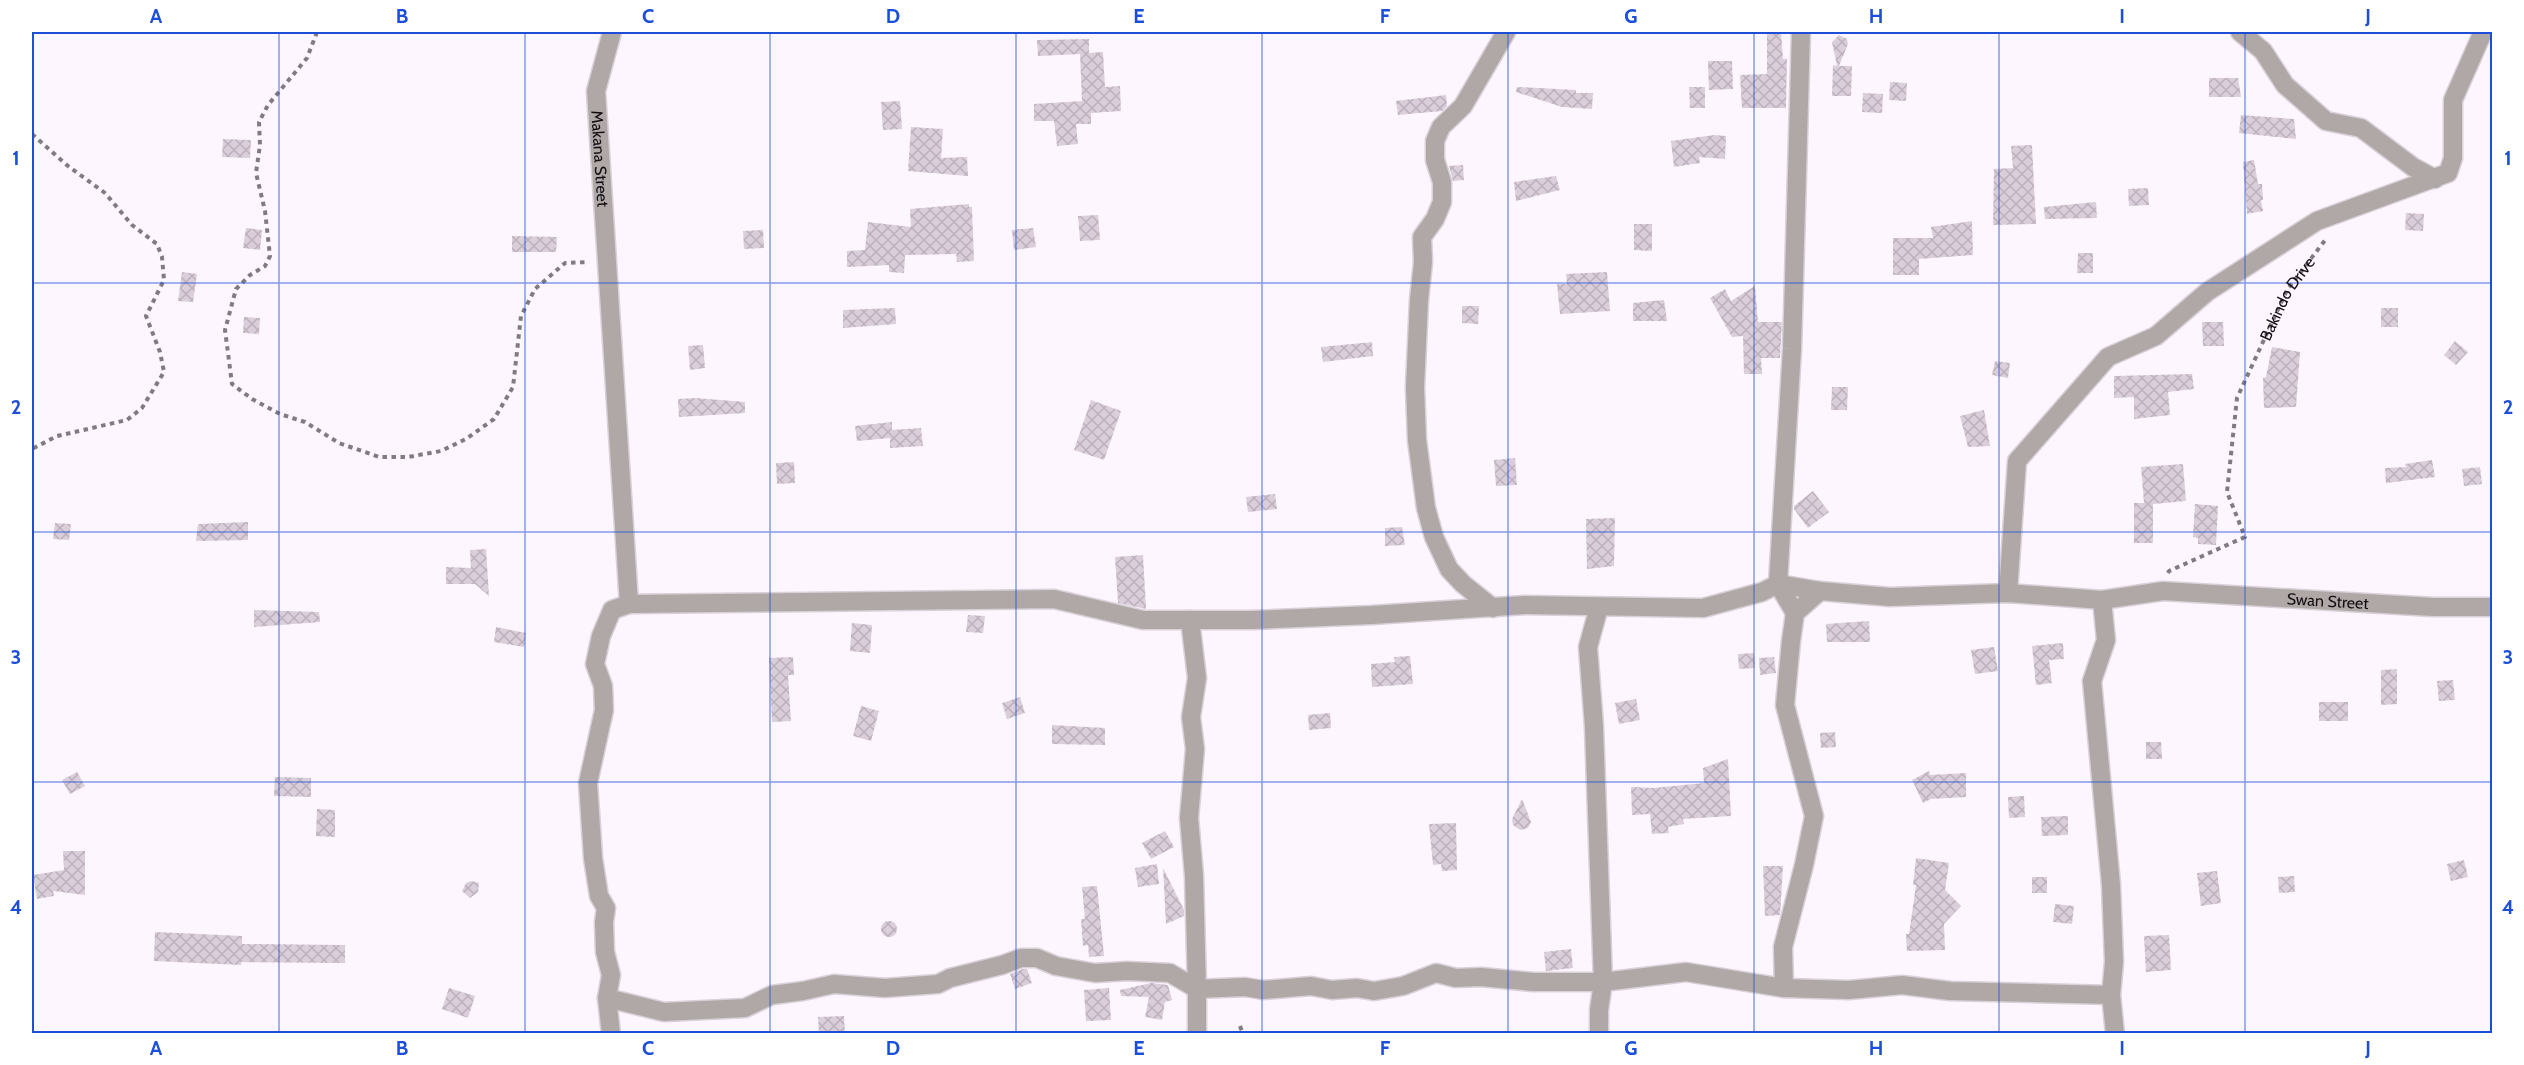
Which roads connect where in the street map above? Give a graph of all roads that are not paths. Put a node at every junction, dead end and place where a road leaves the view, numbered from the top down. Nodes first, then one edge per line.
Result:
1 (612, 32) edge
2 (1506, 32) edge
3 (1802, 32) edge
4 (2240, 32) edge
5 (2483, 32) edge
6 (2435, 179) junction
7 (1778, 584) junction
8 (1820, 591) junction
9 (2008, 593) junction
10 (2102, 600) junction
11 (629, 604) junction
12 (1599, 607) junction
13 (2493, 607) edge
14 (1493, 608) junction
15 (1795, 613) junction
16 (1190, 620) junction
17 (1603, 982) junction
18 (1784, 988) junction
19 (1197, 989) junction
20 (2110, 995) junction
21 (607, 998) junction
22 (611, 1034) edge
23 (1197, 1034) edge
24 (1599, 1034) edge
25 (2115, 1034) edge

1 - 11 street, Makana Street
2 - 14 street
3 - 7 street
4 - 6 street
5 - 6 street
6 - 9 street
7 - 8 street, Swan Street
7 - 12 street
7 - 15 street
8 - 9 street, Swan Street
8 - 15 street
9 - 10 street, Swan Street
10 - 13 street, Swan Street
10 - 20 street
11 - 16 street
11 - 21 street
12 - 14 street
12 - 17 street
14 - 16 street
15 - 18 street
16 - 19 street
17 - 18 street
17 - 19 street
17 - 24 street
18 - 20 street
19 - 21 street
19 - 23 street
20 - 25 street
21 - 22 street

